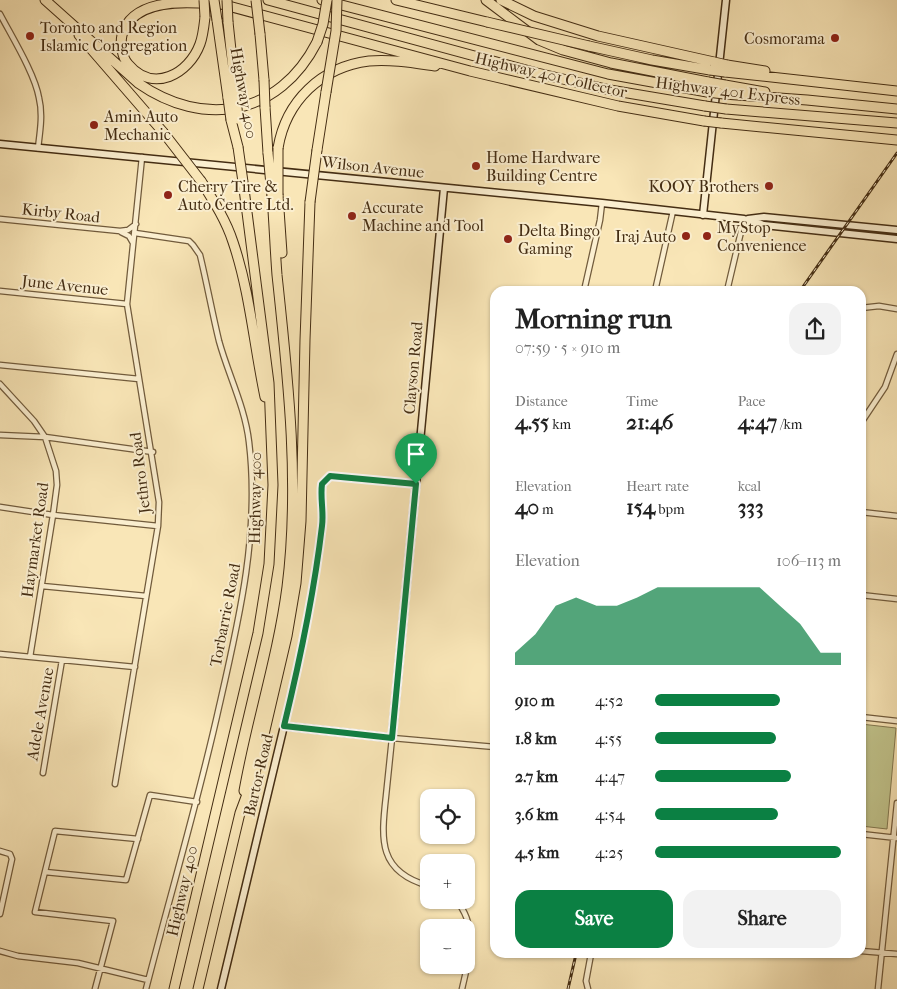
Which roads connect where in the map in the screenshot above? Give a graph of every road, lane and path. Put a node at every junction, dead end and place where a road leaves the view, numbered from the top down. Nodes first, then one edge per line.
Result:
1 (45, 0) edge
2 (205, 0) edge
3 (214, 0) edge
4 (227, 0) edge
5 (256, 0) edge
6 (268, 0) edge
7 (322, 0) edge
8 (327, 0) edge
9 (337, 0) edge
10 (396, 0) edge
11 (486, 0) edge
12 (501, 0) edge
13 (726, 0) edge
14 (235, 8) junction
15 (57, 11) junction
16 (0, 14) edge
17 (712, 66) junction
18 (470, 71) junction
19 (724, 89) junction
20 (897, 91) edge
21 (232, 97) junction
22 (897, 109) edge
23 (897, 123) edge
24 (897, 140) edge
25 (0, 144) edge
26 (38, 148) junction
27 (142, 157) junction
28 (444, 188) junction
29 (275, 195) junction
30 (602, 203) junction
31 (673, 211) junction
32 (703, 215) junction
33 (0, 219) edge
34 (744, 219) junction
35 (136, 224) junction
36 (897, 230) edge
37 (120, 231) junction
38 (135, 233) junction
39 (897, 239) edge
40 (134, 243) junction
41 (585, 286) edge
42 (656, 286) edge
43 (728, 286) edge
44 (0, 291) edge
45 (128, 304) junction
46 (866, 307) edge
47 (897, 309) edge
48 (897, 354) edge
49 (0, 365) edge
50 (139, 379) junction
51 (0, 384) edge
52 (866, 416) edge
53 (270, 420) junction
54 (0, 435) edge
55 (45, 437) junction
56 (153, 452) junction
57 (416, 484) junction
58 (0, 507) edge
59 (866, 513) edge
60 (54, 515) junction
61 (897, 516) edge
62 (158, 526) junction
63 (42, 586) junction
64 (146, 596) junction
65 (866, 596) edge
66 (897, 599) edge
67 (0, 654) edge
68 (30, 656) junction
69 (62, 660) junction
70 (135, 667) junction
71 (866, 718) edge
72 (897, 721) edge
73 (284, 726) junction
74 (392, 738) junction
75 (490, 747) edge
76 (43, 773) dead end
77 (115, 784) dead end
78 (197, 802) junction
79 (897, 803) edge
80 (240, 813) junction
81 (866, 834) edge
82 (895, 837) edge
83 (138, 839) junction
84 (0, 851) edge
85 (45, 872) junction
86 (420, 883) edge
87 (462, 909) edge
88 (0, 914) edge
89 (866, 950) edge
90 (0, 952) edge
91 (882, 952) junction
92 (897, 954) edge
93 (590, 958) edge
94 (100, 968) junction
95 (148, 980) junction
96 (588, 988) edge
97 (95, 989) edge
98 (146, 989) edge
99 (174, 989) edge
100 (198, 989) edge
101 (221, 989) edge
102 (462, 989) edge
103 (878, 989) edge

1 - 15 highway
2 - 14 highway, Highway 401 Collector
2 - 14 highway, bridge
3 - 21 highway, Highway 400, bridge
4 - 21 highway, bridge
5 - 29 highway, bridge
6 - 23 highway, Highway 401 Express, bridge
7 - 19 highway, Highway 401 Express, bridge
8 - 15 highway, bridge
9 - 80 highway, bridge
10 - 17 highway, bridge
11 - 19 highway, bridge
12 - 17 highway
13 - 32 street
14 - 18 highway, Highway 401 Collector
15 - 53 highway, bridge
16 - 26 street
17 - 20 highway, bridge
18 - 24 highway, Highway 401 Collector, bridge
18 - 29 highway, bridge
19 - 22 highway, Highway 401 Express
21 - 53 highway, Highway 400, bridge
25 - 26 street, Wilson Avenue
26 - 27 street, Wilson Avenue
27 - 28 street, Wilson Avenue
27 - 35 street, Jethro Road
28 - 30 street, Wilson Avenue
28 - 57 street, Clayson Road
29 - 80 highway
30 - 31 street, Wilson Avenue
30 - 41 street
31 - 32 street, Wilson Avenue
31 - 42 street
32 - 34 street, Wilson Avenue
33 - 37 street, Kirby Road
34 - 36 street, Wilson Avenue
34 - 39 street, Wilson Avenue
34 - 43 street
35 - 37 street, Kirby Road
35 - 38 street, Jethro Road
37 - 40 street, Kirby Road
38 - 40 street, Jethro Road
38 - 78 street, Torbarrie Road
40 - 45 street, Jethro Road
44 - 45 street, June Avenue
45 - 50 street, Jethro Road
46 - 47 street
48 - 52 street
49 - 50 street
50 - 56 street, Jethro Road
51 - 55 street, Haymarket Road
53 - 99 highway, Highway 400
54 - 55 street
55 - 56 street
55 - 60 street, Haymarket Road
56 - 62 street, Jethro Road
57 - 73 street, Bartor Road
57 - 74 street, Clayson Road
58 - 60 street
59 - 61 street
60 - 62 street
60 - 63 street, Haymarket Road
62 - 64 street, Jethro Road
63 - 64 street
63 - 68 street, Haymarket Road
64 - 70 street, Jethro Road
65 - 66 street
67 - 68 street
68 - 69 street
69 - 70 street
69 - 76 street, Adele Avenue
70 - 77 street, Jethro Road
71 - 72 street
73 - 74 street
73 - 101 street, Bartor Road
74 - 75 street
74 - 86 street, Clayson Road
78 - 83 street
78 - 95 street, Torbarrie Road
79 - 82 street
80 - 100 highway
81 - 82 street
82 - 91 street
83 - 85 street
83 - 85 street
84 - 88 street
85 - 94 street
87 - 102 street
89 - 91 street
90 - 94 street
91 - 92 street
91 - 103 street
93 - 96 street
94 - 95 street
94 - 97 street
95 - 98 street, Torbarrie Road

